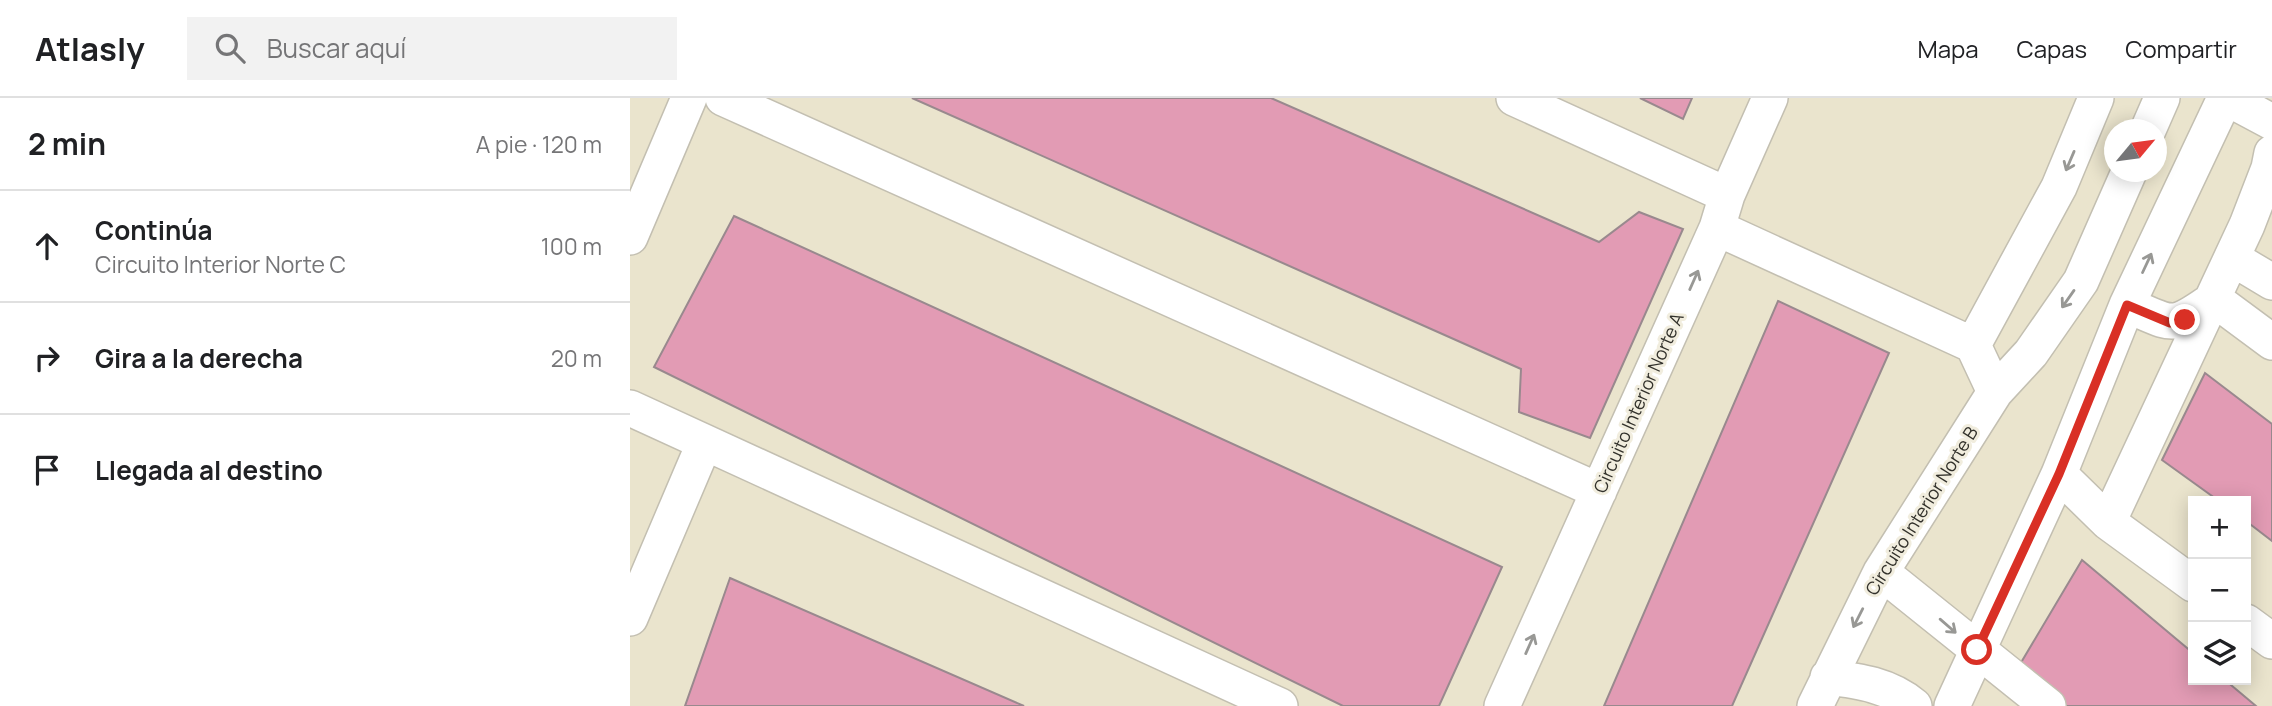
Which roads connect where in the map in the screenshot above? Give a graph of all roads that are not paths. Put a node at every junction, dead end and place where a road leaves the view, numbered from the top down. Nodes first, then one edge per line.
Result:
1 (689, 98) edge
2 (723, 98) edge
3 (1514, 98) edge
4 (1770, 98) edge
5 (2096, 98) edge
6 (2162, 98) edge
7 (2226, 98) edge
8 (2153, 119) edge
9 (2272, 122) edge
10 (2271, 164) edge
11 (2125, 182) edge
12 (1727, 195) junction
13 (1717, 228) junction
14 (2260, 230) edge
15 (630, 237) edge
16 (2232, 258) junction
17 (2272, 282) edge
18 (2214, 299) junction
19 (2127, 305) junction
20 (2272, 342) edge
21 (1973, 345) junction
22 (1995, 392) junction
23 (630, 408) edge
24 (704, 444) junction
25 (2059, 474) junction
26 (1599, 491) junction
27 (2108, 522) junction
28 (1881, 572) junction
29 (2188, 580) edge
30 (630, 618) edge
31 (2251, 626) edge
32 (2272, 641) edge
33 (1977, 650) junction
34 (1821, 692) edge
35 (1280, 706) edge
36 (1502, 706) edge
37 (1914, 706) edge
38 (1952, 706) edge
39 (2048, 706) edge

1 - 15 street
2 - 26 street
3 - 12 street
4 - 12 street, Circuito Interior Norte A
5 -> 21 street
6 - 8 street
7 - 9 street
19 -> 7 street
10 - 14 street
11 -> 22 street, Circuito Interior Norte B
12 - 13 street, Circuito Interior Norte A
13 - 21 street
26 -> 13 street, Circuito Interior Norte A
14 - 16 street
16 - 17 street
16 - 18 street
18 - 19 street
18 - 20 street
18 - 27 street
19 - 25 street
21 - 22 street
22 - 28 street, Circuito Interior Norte B
23 - 24 street
24 - 30 street
24 - 35 street
25 - 27 street
25 - 33 street
36 -> 26 street, Circuito Interior Norte A
27 - 29 street
28 -> 33 street
28 -> 34 street, Circuito Interior Norte B
31 - 32 street
33 - 38 street
33 - 39 street
34 - 37 street

